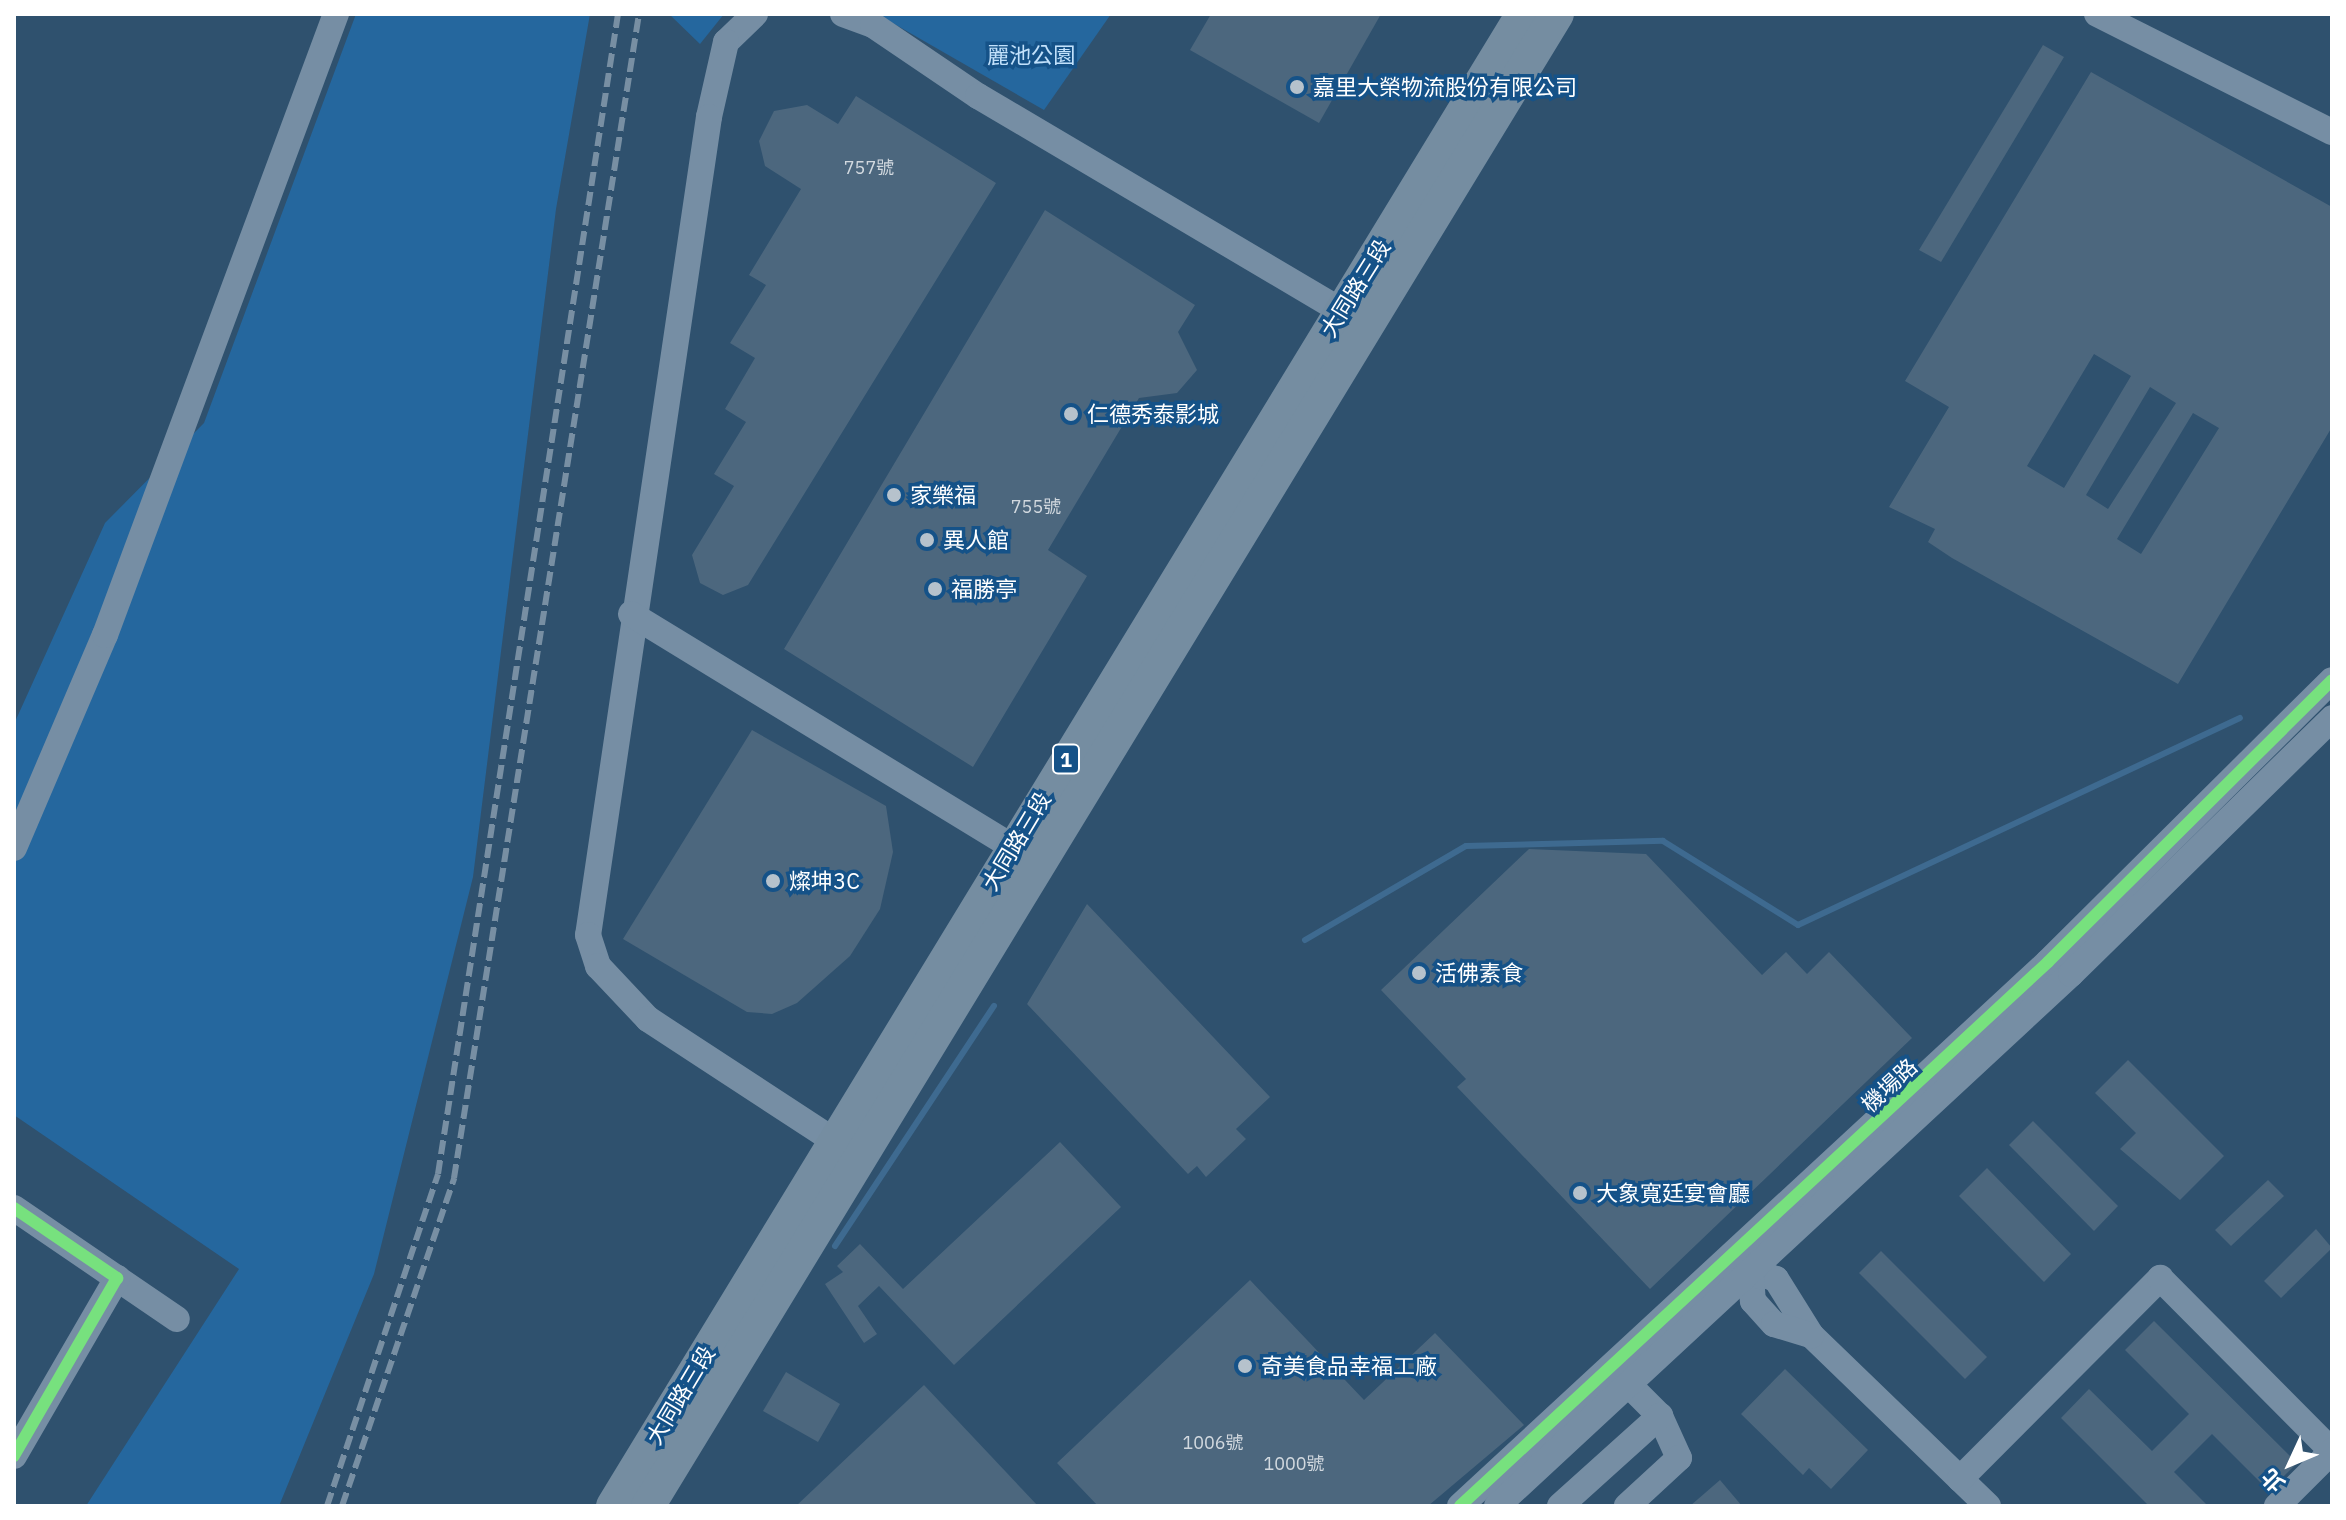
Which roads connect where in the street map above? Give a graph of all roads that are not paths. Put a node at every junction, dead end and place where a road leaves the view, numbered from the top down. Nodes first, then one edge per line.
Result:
1 (336, 14) edge
2 (755, 14) edge
3 (843, 14) edge
4 (1523, 14) edge
5 (1557, 14) edge
6 (2097, 14) edge
7 (2332, 132) edge
8 (1341, 310) junction
9 (1370, 328) junction
10 (631, 614) junction
11 (2332, 680) edge
12 (2332, 718) edge
13 (1013, 847) junction
14 (14, 848) edge
15 (833, 1141) junction
16 (862, 1159) junction
17 (14, 1208) edge
18 (1743, 1267) junction
19 (117, 1278) junction
20 (177, 1319) dead end
21 (1622, 1378) junction
22 (1660, 1416) junction
23 (14, 1456) edge
24 (1960, 1479) junction
25 (613, 1506) edge
26 (648, 1506) edge
27 (1460, 1506) edge
28 (1497, 1506) edge
29 (1560, 1506) edge
30 (1627, 1506) edge
31 (1988, 1506) edge
32 (2277, 1506) edge

1 - 14 street
2 - 10 street
3 - 8 street
4 - 8 main road, 大同路三段 / 1
5 - 9 main road, 大同路三段 / 1
6 - 7 street
8 - 9 street
8 - 13 main road, 大同路三段 / 1
9 - 16 main road, 大同路三段 / 1
10 - 13 street
10 - 15 street
11 - 18 street, 機場路
12 - 18 street, 機場路
13 - 15 main road, 大同路三段 / 1
15 - 16 street
15 - 25 main road, 大同路三段 / 1
16 - 26 main road, 大同路三段 / 1
17 - 19 street
18 - 21 street, 機場路
18 - 24 street
19 - 20 street
19 - 23 street
21 - 22 street
21 - 27 street, 機場路
21 - 28 street, 機場路
22 - 29 street
22 - 30 street
24 - 31 street
24 - 32 street

